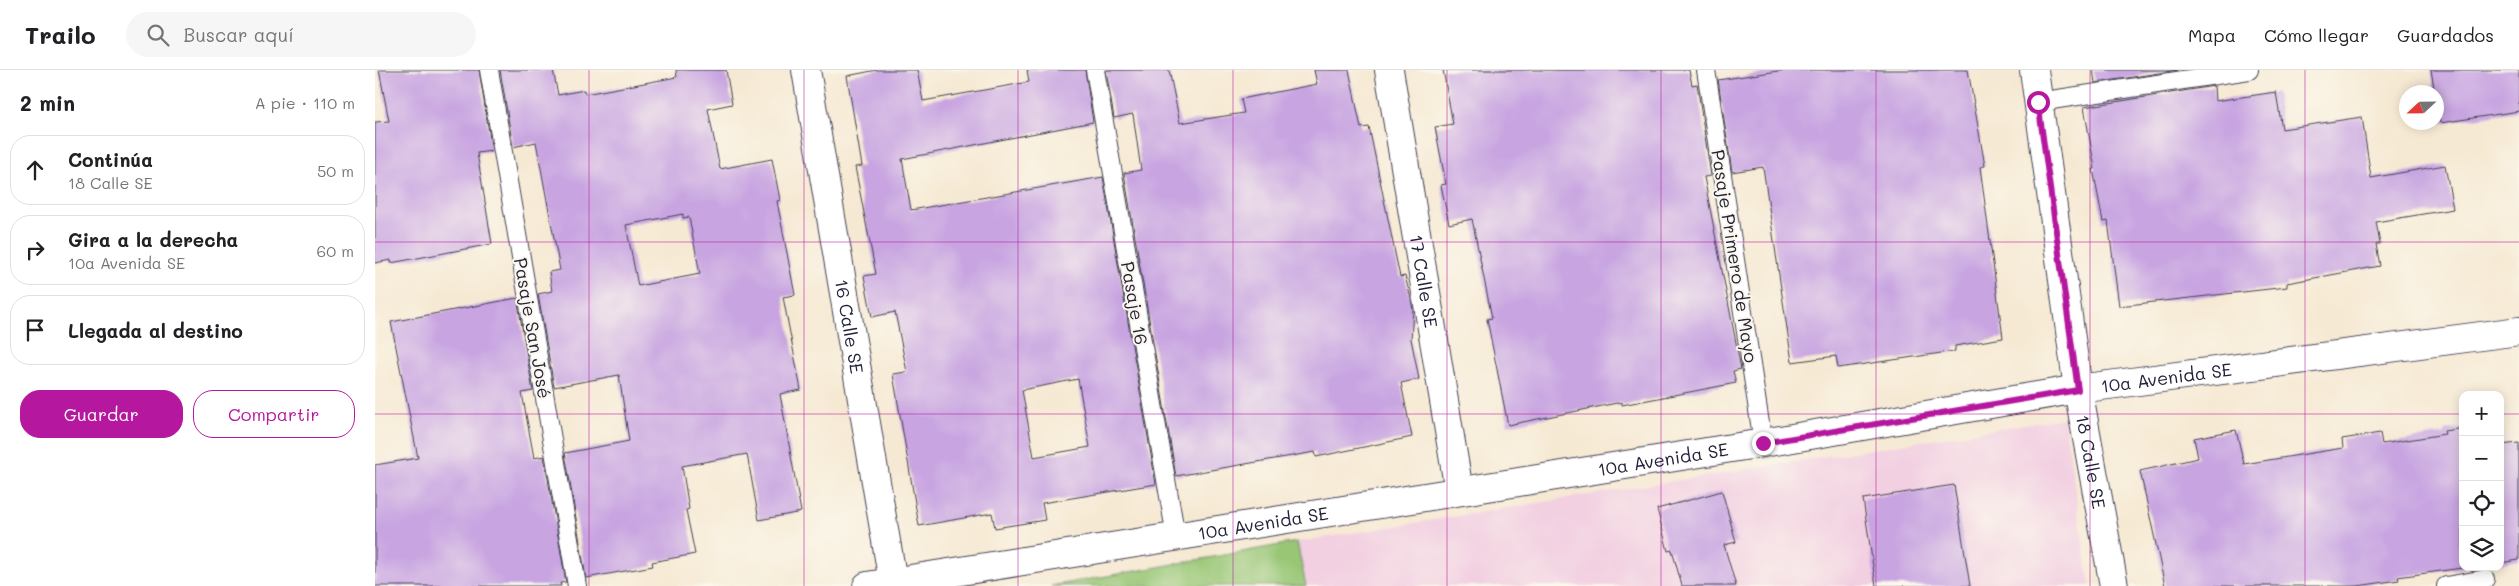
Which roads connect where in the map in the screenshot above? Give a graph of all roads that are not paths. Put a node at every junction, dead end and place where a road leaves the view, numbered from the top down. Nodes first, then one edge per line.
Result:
1 (489, 70) edge
2 (805, 70) edge
3 (1095, 70) edge
4 (1389, 70) edge
5 (1706, 70) edge
6 (2034, 70) edge
7 (2249, 70) edge
8 (2038, 102) junction
9 (2519, 331) edge
10 (2078, 390) junction
11 (1763, 443) junction
12 (1459, 491) junction
13 (1176, 537) junction
14 (2485, 579) dead end
15 (880, 584) edge
16 (577, 586) edge
17 (2114, 586) edge
18 (2446, 586) edge

1 - 16 lane, Pasaje San José
2 - 15 street, 16 Calle SE
3 - 13 lane, Pasaje 16
4 - 12 street, 17 Calle SE
5 - 11 lane, Pasaje Primero de Mayo
6 - 8 street, 18 Calle SE
7 - 8 lane
8 - 10 street, 18 Calle SE
9 - 10 street, 10a Avenida SE
10 - 11 street, 10a Avenida SE
10 - 17 street, 18 Calle SE
11 - 12 street, 10a Avenida SE
12 - 13 street, 10a Avenida SE
13 - 15 street, 10a Avenida SE
14 - 18 lane

